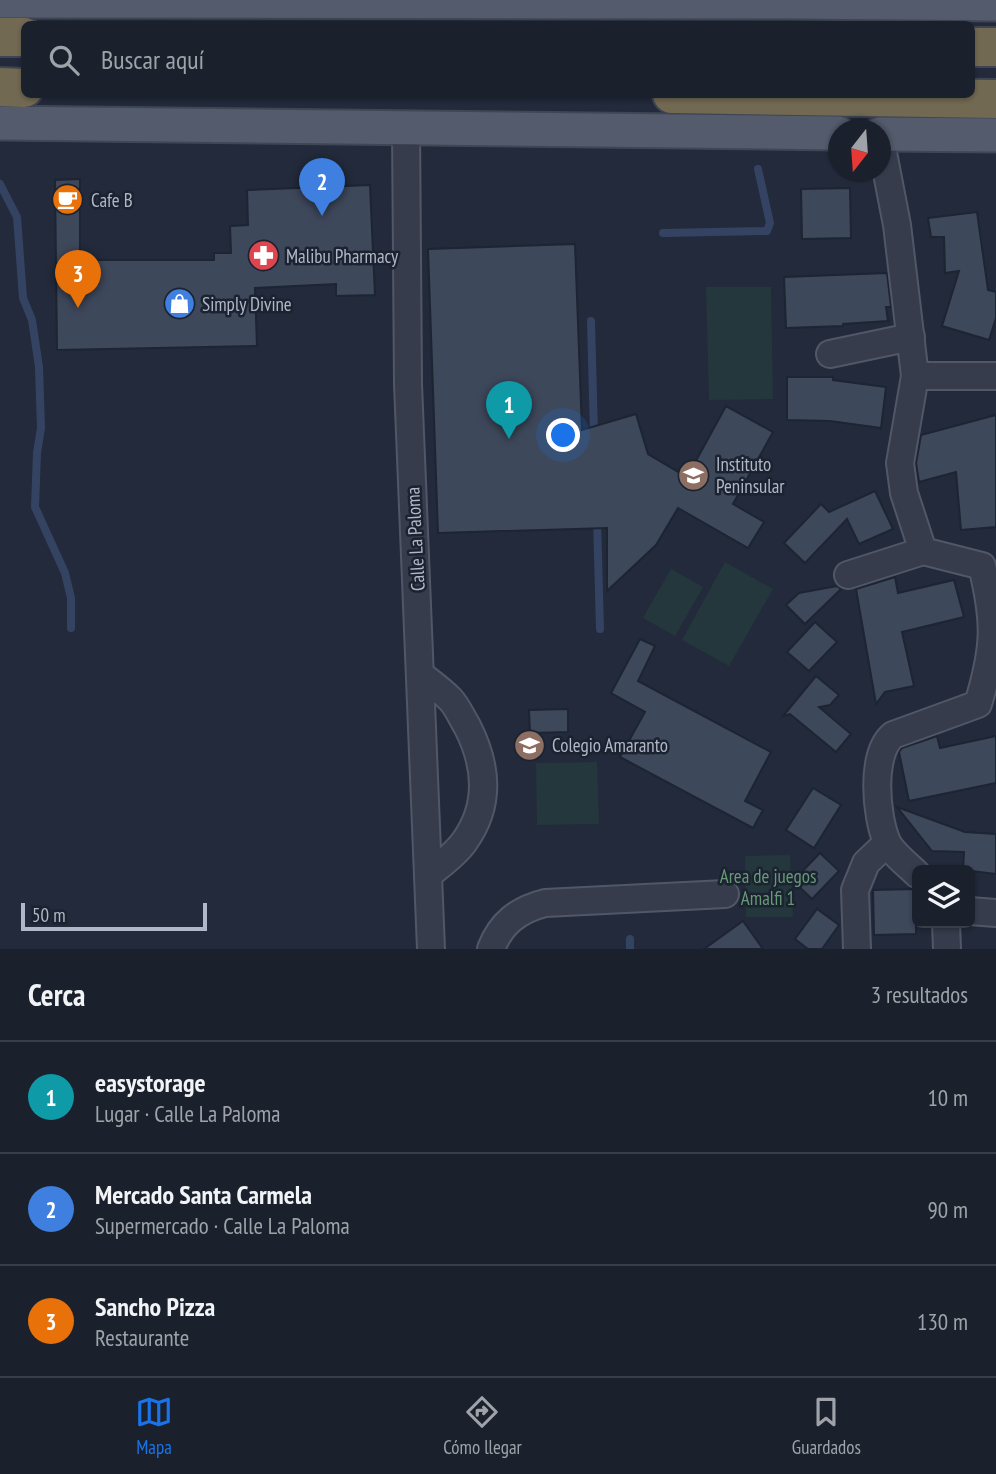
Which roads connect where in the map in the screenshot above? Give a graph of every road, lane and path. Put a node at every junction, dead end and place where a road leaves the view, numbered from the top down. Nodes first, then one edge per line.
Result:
1 (0, 1) edge
2 (135, 1) edge
3 (224, 1) edge
4 (996, 4) edge
5 (0, 37) edge
6 (21, 37) edge
7 (975, 47) edge
8 (996, 47) edge
9 (0, 87) edge
10 (21, 88) edge
11 (931, 98) edge
12 (996, 99) edge
13 (0, 123) edge
14 (406, 129) junction
15 (828, 133) edge
16 (996, 135) edge
17 (891, 136) edge
18 (889, 182) edge
19 (911, 337) junction
20 (830, 354) dead end
21 (915, 376) junction
22 (996, 376) edge
23 (923, 551) junction
24 (989, 565) edge
25 (848, 575) dead end
26 (421, 675) junction
27 (987, 707) edge
28 (887, 843) junction
29 (912, 869) edge
30 (428, 875) junction
31 (725, 894) dead end
32 (975, 911) edge
33 (996, 913) edge
34 (946, 928) edge
35 (431, 949) edge
36 (491, 949) edge
37 (857, 949) edge
38 (947, 949) edge

1 - 2 main road
2 - 3 main road
3 - 4 main road
5 - 6 highway
7 - 8 highway
9 - 10 highway
11 - 12 highway
13 - 14 main road
14 - 15 main road
14 - 26 street, Calle La Paloma
16 - 17 main road
18 - 19 street
19 - 20 street
19 - 21 street
21 - 22 street
21 - 23 street
23 - 24 street
23 - 25 street
24 - 27 street
26 - 30 street, Calle La Paloma
26 - 30 street
27 - 28 street
28 - 29 street
28 - 37 street
30 - 35 street, Calle La Paloma
31 - 36 street
32 - 33 street
34 - 38 street

